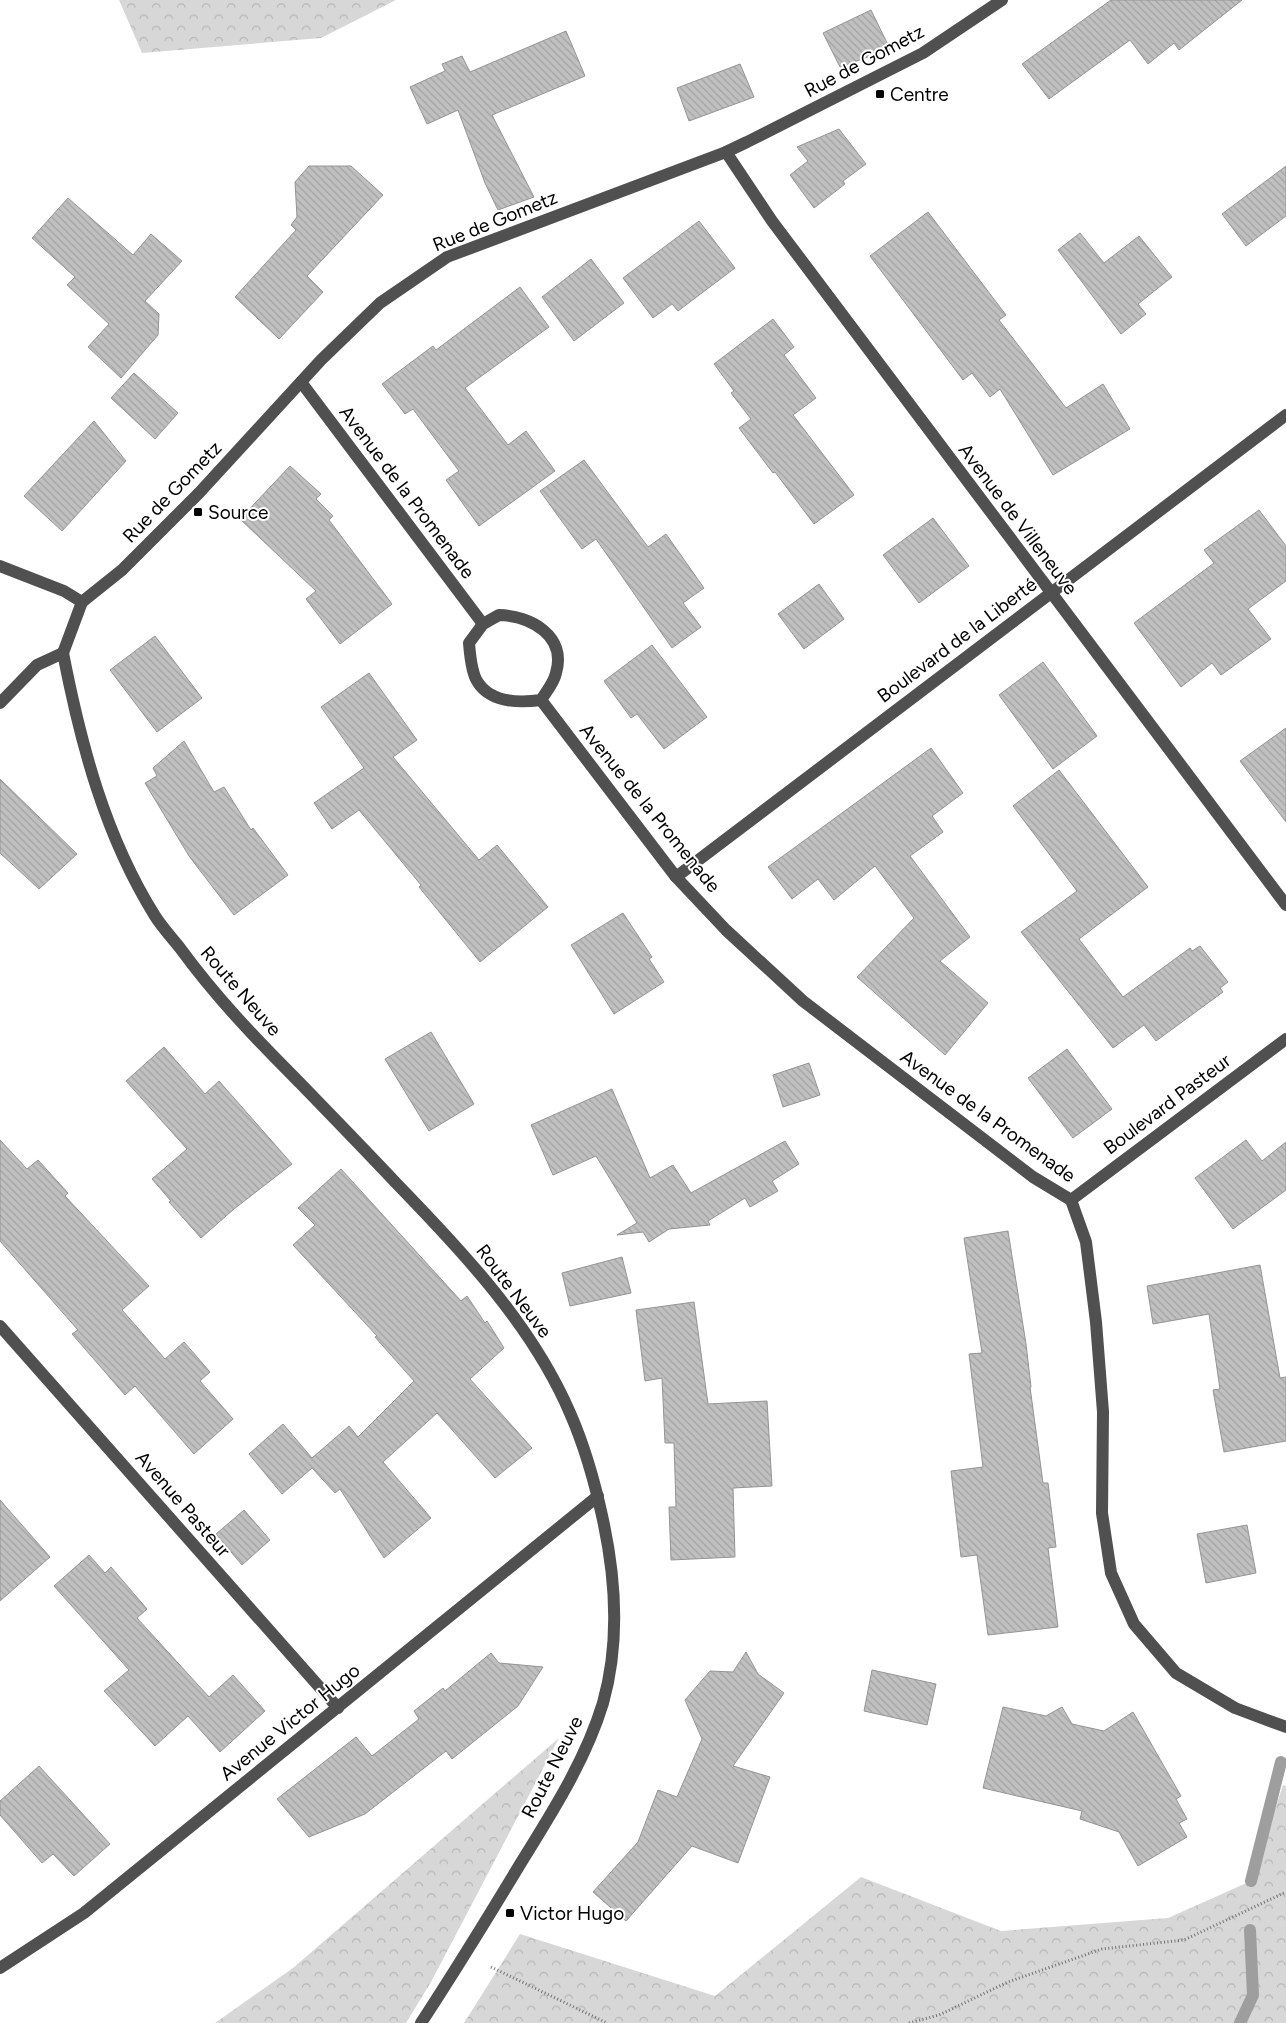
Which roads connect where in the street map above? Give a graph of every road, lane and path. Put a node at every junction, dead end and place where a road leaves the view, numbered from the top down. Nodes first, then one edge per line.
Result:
1 (1002, 0) edge
2 (726, 152) junction
3 (301, 382) junction
4 (1286, 415) edge
5 (0, 566) edge
6 (1050, 593) junction
7 (82, 602) junction
8 (483, 624) junction
9 (63, 653) junction
10 (541, 700) junction
11 (0, 704) edge
12 (676, 877) junction
13 (1286, 905) edge
14 (1286, 1039) edge
15 (1072, 1200) junction
16 (0, 1326) edge
17 (598, 1496) junction
18 (338, 1708) junction
19 (1286, 1727) edge
20 (1286, 1892) edge
21 (0, 1966) edge
22 (518, 1980) dead end
23 (421, 2023) edge
24 (607, 2023) edge
25 (909, 2023) edge

1 - 2 street, Rue de Gometz
2 - 3 street, Rue de Gometz
2 - 6 street, Avenue de Villeneuve
3 - 7 street, Rue de Gometz
3 - 8 street, Avenue de la Promenade
4 - 6 street, Boulevard de la Liberté
5 - 7 street
6 - 12 street, Boulevard de la Liberté
6 - 13 street, Avenue de Villeneuve
7 - 9 street
8 - 10 street
8 - 10 street
9 - 11 street
9 - 17 street, Route Neuve
10 - 12 street, Avenue de la Promenade
12 - 15 street, Avenue de la Promenade
14 - 15 street, Boulevard Pasteur
15 - 19 street, Avenue de la Promenade
16 - 18 street, Avenue Pasteur
17 - 18 street, Avenue Victor Hugo
17 - 23 street, Route Neuve
18 - 21 street, Avenue Victor Hugo
20 - 25 path
22 - 24 path

